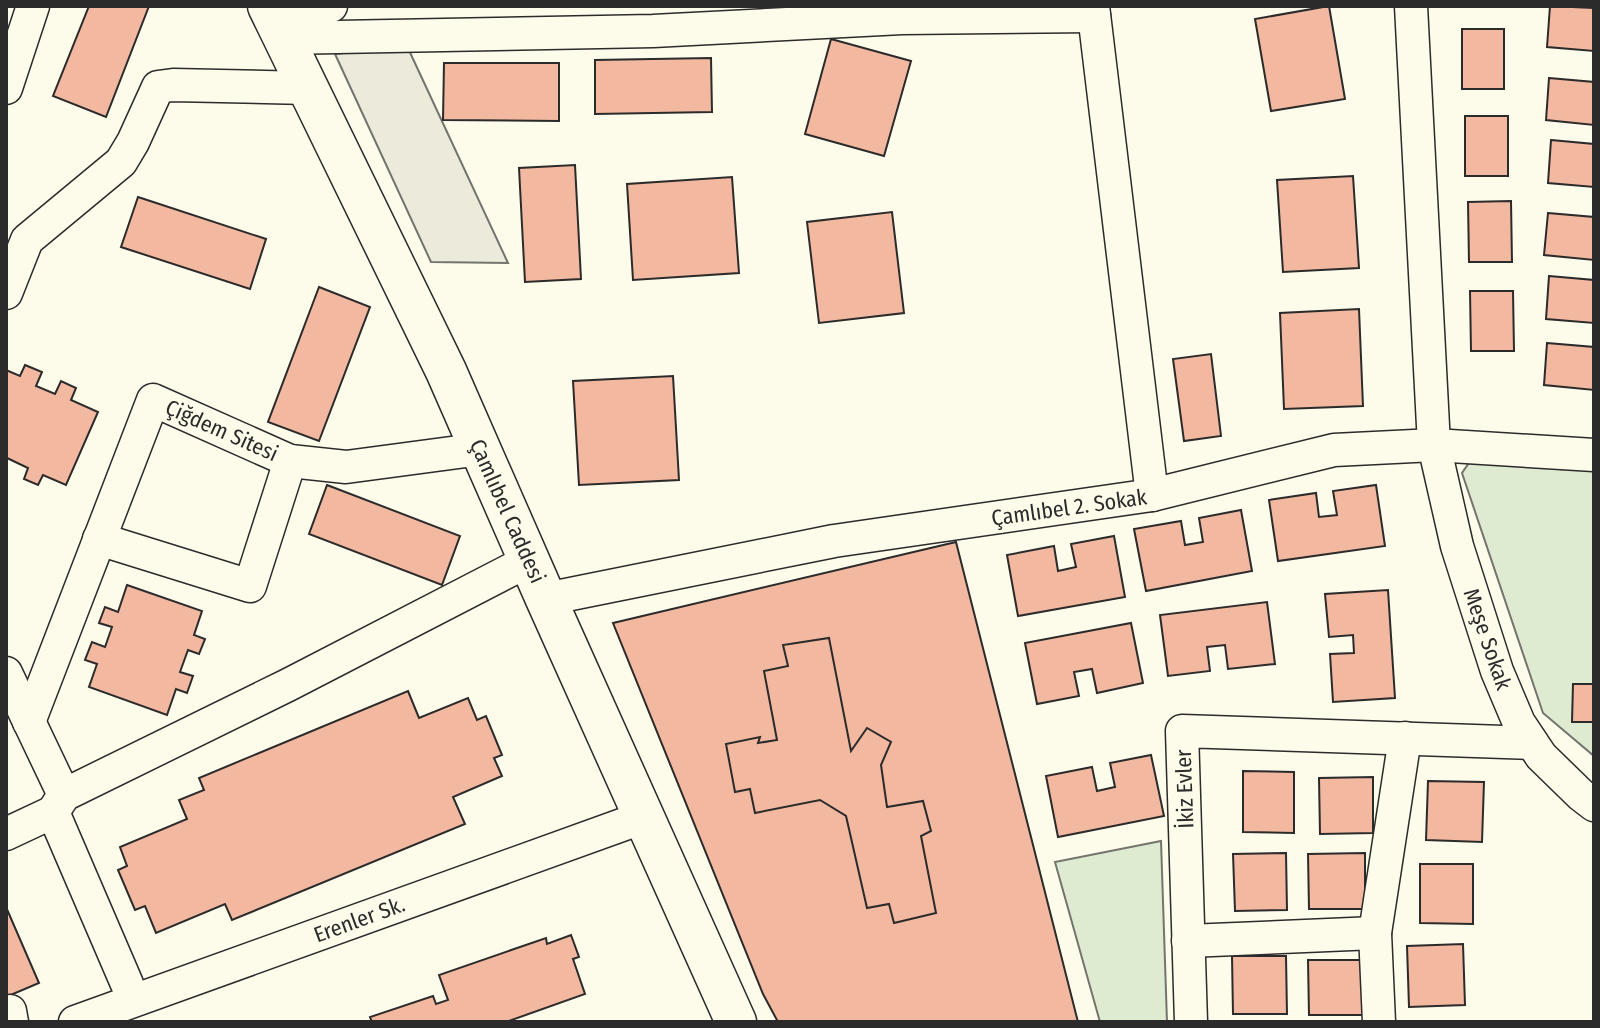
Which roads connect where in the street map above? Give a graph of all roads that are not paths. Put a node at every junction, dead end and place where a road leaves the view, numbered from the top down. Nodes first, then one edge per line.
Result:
1 (33, 6) edge
2 (331, 6) edge
3 (1411, 6) edge
4 (1094, 11) edge
5 (271, 16) edge
6 (633, 19) edge
7 (6, 88) edge
8 (308, 88) junction
9 (16, 235) edge
10 (6, 293) edge
11 (1434, 445) junction
12 (481, 449) junction
13 (1594, 455) edge
14 (290, 461) junction
15 (1152, 495) junction
16 (99, 539) junction
17 (530, 560) junction
18 (546, 599) junction
19 (6, 673) edge
20 (29, 722) junction
21 (1405, 738) junction
22 (1532, 743) junction
23 (58, 803) junction
24 (1594, 805) edge
25 (644, 817) junction
26 (6, 834) edge
27 (1375, 933) junction
28 (1188, 941) junction
29 (127, 984) dead end
30 (75, 1022) edge
31 (736, 1022) edge
32 (1191, 1022) edge
33 (1379, 1022) edge

1 - 7 street
2 - 5 street
3 - 11 street, Meşe Sokak
4 - 6 street
4 - 15 street
5 - 6 street
5 - 8 main road, Çamlıbel Caddesi
8 - 9 street
8 - 12 main road, Çamlıbel Caddesi
9 - 10 street
11 - 13 street, Çamlıbel 2. Sokak
11 - 15 street, Çamlıbel 2. Sokak
11 - 22 street, Meşe Sokak
12 - 14 street, Çiğdem Sitesi
12 - 17 main road, Çamlıbel Caddesi
14 - 16 street
14 - 16 street, Çiğdem Sitesi
15 - 18 street, Çamlıbel 2. Sokak
16 - 20 street
17 - 18 main road, Çamlıbel Caddesi
17 - 23 street
18 - 25 main road, Çamlıbel Caddesi
19 - 20 street
20 - 23 street
21 - 22 street, İkiz Evler
21 - 27 street
21 - 28 street, İkiz Evler
22 - 24 street, Meşe Sokak
23 - 26 street
23 - 29 street
25 - 30 street, Erenler Sk.
25 - 31 main road, Çamlıbel Caddesi
27 - 28 street
27 - 33 street
28 - 32 street, İkiz Evler

